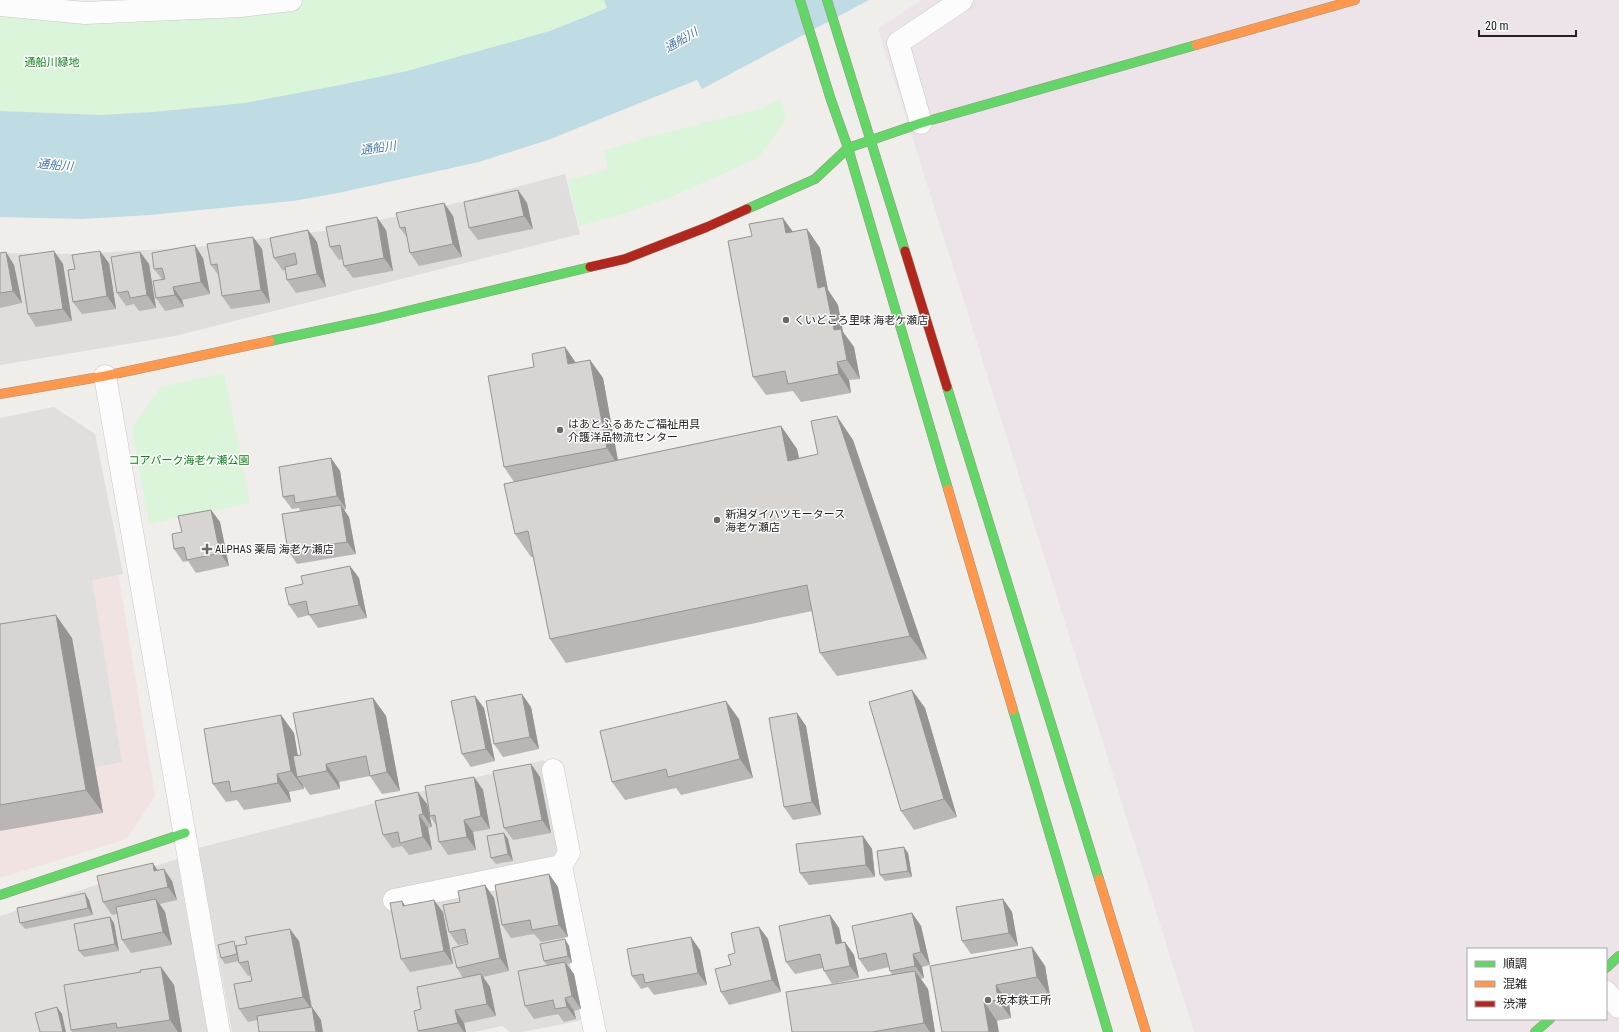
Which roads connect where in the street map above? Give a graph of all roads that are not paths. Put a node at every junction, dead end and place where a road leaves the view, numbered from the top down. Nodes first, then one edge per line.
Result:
1 (291, 0) edge
2 (800, 0) edge
3 (827, 0) edge
4 (962, 0) edge
5 (1355, 0) edge
6 (239, 3) edge
7 (0, 5) edge
8 (921, 123) junction
9 (871, 140) junction
10 (848, 148) junction
11 (105, 376) junction
12 (0, 394) edge
13 (553, 770) dead end
14 (185, 833) junction
15 (561, 866) junction
16 (0, 894) edge
17 (394, 900) dead end
18 (1619, 956) edge
19 (1607, 967) edge
20 (1607, 993) edge
21 (1619, 1007) edge
22 (1549, 1020) edge
23 (219, 1032) edge
24 (595, 1032) edge
25 (1108, 1032) edge
26 (1146, 1032) edge
27 (1535, 1032) edge

1 - 6 street
2 - 10 street
3 - 9 street
4 - 8 street
5 - 8 street
6 - 7 street
8 - 9 street
9 - 10 street
9 - 26 street
10 - 11 street
10 - 25 street
11 - 12 street
11 - 14 street
13 - 15 street
14 - 16 street
14 - 23 street
15 - 17 street
15 - 24 street
18 - 19 street
20 - 21 street
22 - 27 street

